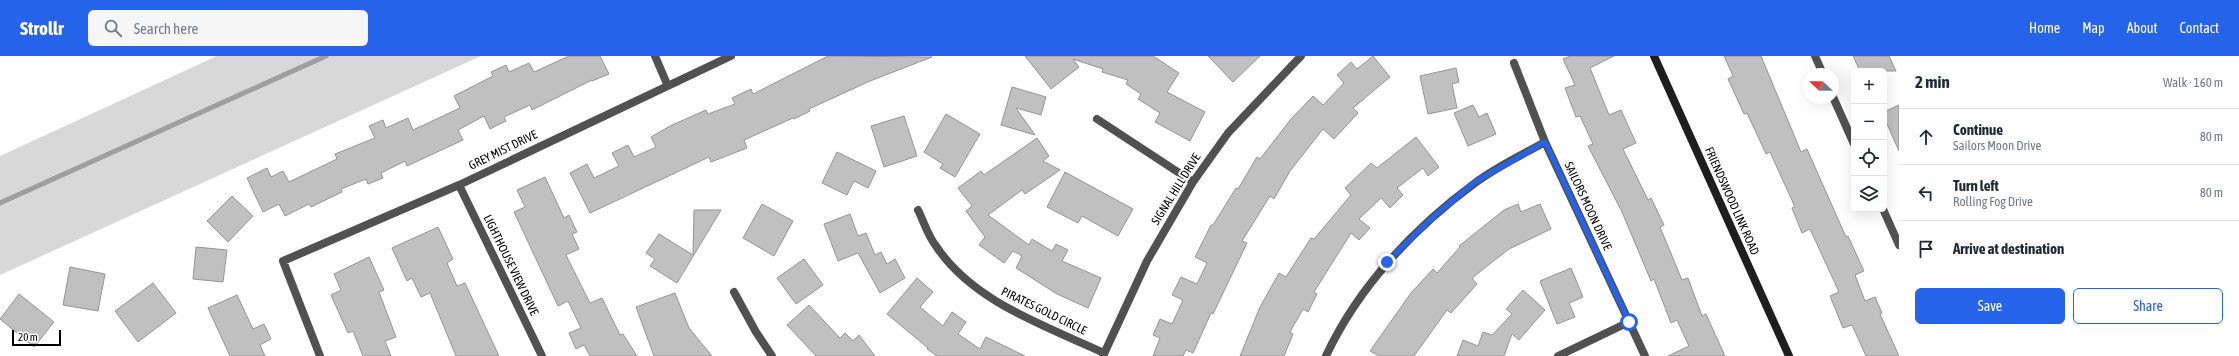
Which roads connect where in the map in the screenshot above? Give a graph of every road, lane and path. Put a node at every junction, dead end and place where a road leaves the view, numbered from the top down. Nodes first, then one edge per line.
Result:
1 (655, 56) edge
2 (731, 56) edge
3 (1301, 56) edge
4 (1654, 56) edge
5 (1815, 56) edge
6 (1514, 63) dead end
7 (1820, 68) edge
8 (667, 84) junction
9 (1836, 104) edge
10 (1097, 119) dead end
11 (1852, 140) edge
12 (1545, 142) junction
13 (1193, 182) junction
14 (459, 185) junction
15 (918, 210) dead end
16 (1884, 212) edge
17 (1899, 245) edge
18 (734, 292) dead end
19 (1629, 322) junction
20 (1104, 355) edge
21 (320, 356) edge
22 (542, 356) edge
23 (772, 356) edge
24 (1326, 356) edge
25 (1558, 356) edge
26 (1645, 356) edge
27 (1789, 356) edge

1 - 8 street
2 - 8 street, GREY MIST DRIVE
3 - 13 street, SIGNAL HILL DRIVE
4 - 27 street, FRIENDSWOOD LINK ROAD
5 - 7 street
6 - 12 street, SAILORS MOON DRIVE
8 - 14 street, GREY MIST DRIVE
9 - 11 street
10 - 13 street
12 - 19 street, SAILORS MOON DRIVE
12 - 24 street
13 - 20 street, SIGNAL HILL DRIVE
14 - 21 street, GREY MIST DRIVE
14 - 22 street, LIGHTHOUSE VIEW DRIVE
15 - 20 street, PIRATES GOLD CIRCLE
16 - 17 street
18 - 23 street
19 - 25 street
19 - 26 street, SAILORS MOON DRIVE

